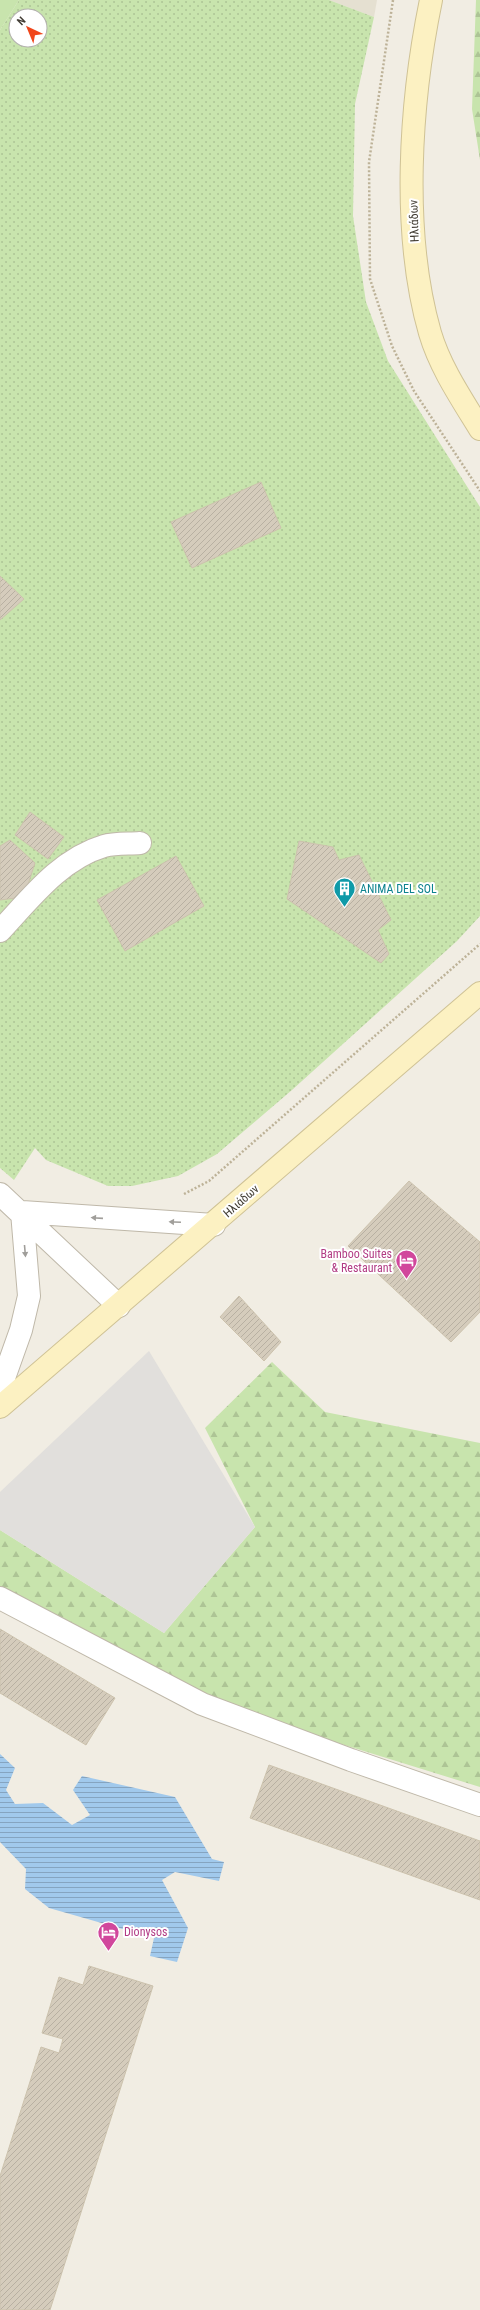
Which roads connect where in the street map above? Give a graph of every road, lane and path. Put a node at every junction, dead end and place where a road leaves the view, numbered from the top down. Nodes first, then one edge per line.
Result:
1 (431, 0) edge
2 (480, 429) edge
3 (140, 843) dead end
4 (0, 931) edge
5 (480, 944) edge
6 (480, 993) edge
7 (0, 1194) edge
8 (182, 1195) dead end
9 (22, 1212) junction
10 (214, 1224) junction
11 (119, 1306) junction
12 (0, 1389) edge
13 (0, 1407) edge
14 (0, 1598) edge
15 (480, 1805) edge

1 - 2 street, Ηλιάδων
3 - 4 street
5 - 8 path
6 - 10 street, Ηλιάδων
7 - 9 street
10 -> 9 street
9 - 11 street
9 -> 12 street
10 - 11 street, Ηλιάδων
11 - 13 street, Ηλιάδων
14 - 15 street

